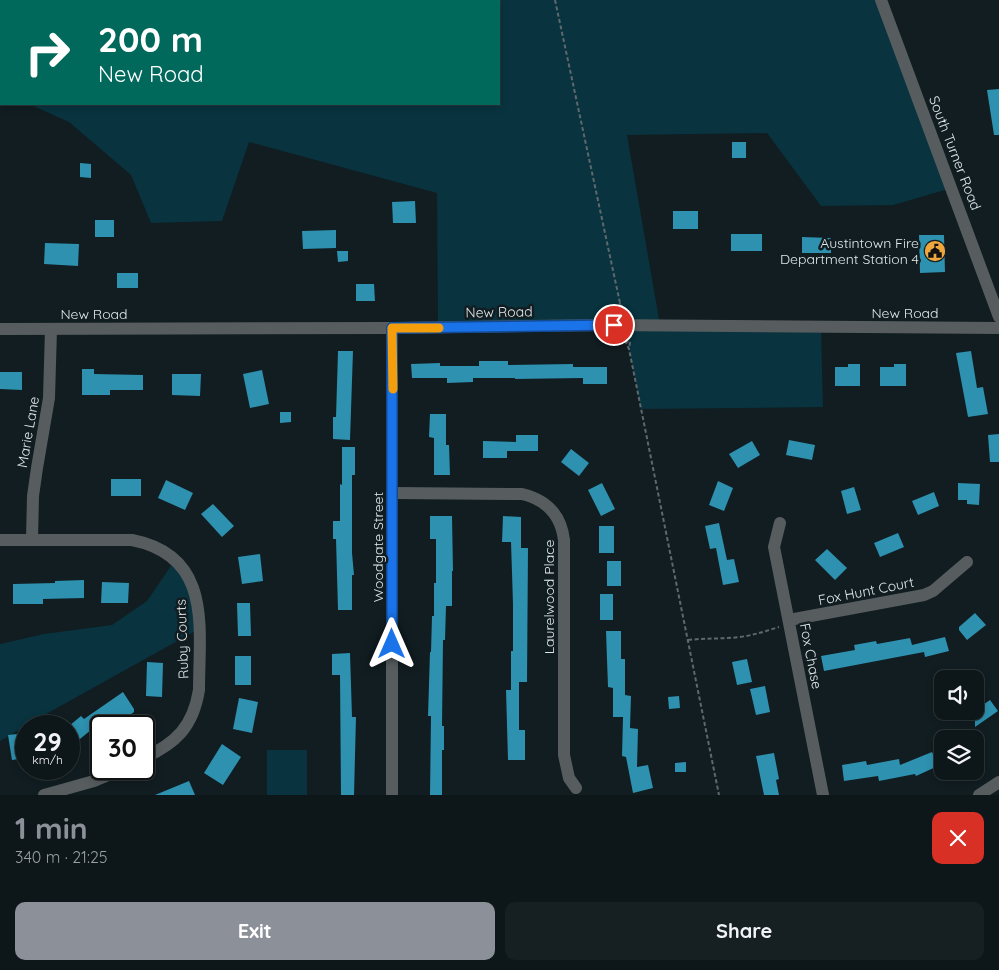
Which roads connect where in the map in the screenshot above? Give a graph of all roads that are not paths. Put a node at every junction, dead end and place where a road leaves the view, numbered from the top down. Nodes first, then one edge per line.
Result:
1 (881, 0) edge
2 (999, 317) edge
3 (392, 328) junction
4 (999, 328) edge
5 (0, 329) edge
6 (51, 329) junction
7 (393, 493) junction
8 (780, 523) dead end
9 (32, 539) junction
10 (0, 540) edge
11 (967, 562) dead end
12 (789, 623) junction
13 (155, 752) edge
14 (96, 780) edge
15 (999, 782) edge
16 (576, 788) dead end
17 (44, 795) edge
18 (392, 795) edge
19 (823, 795) edge
20 (979, 795) edge

1 - 2 street, South Turner Road
3 - 4 street, New Road
3 - 6 street, New Road
3 - 7 street, Woodgate Street
5 - 6 street, New Road
6 - 9 street, Marie Lane
7 - 16 street, Laurelwood Place
7 - 18 street, Woodgate Street
8 - 12 street, Fox Chase
9 - 10 street, Ruby Courts
9 - 13 street, Ruby Courts
11 - 12 street, Fox Hunt Court
12 - 19 street, Fox Chase
14 - 17 street
15 - 20 street

